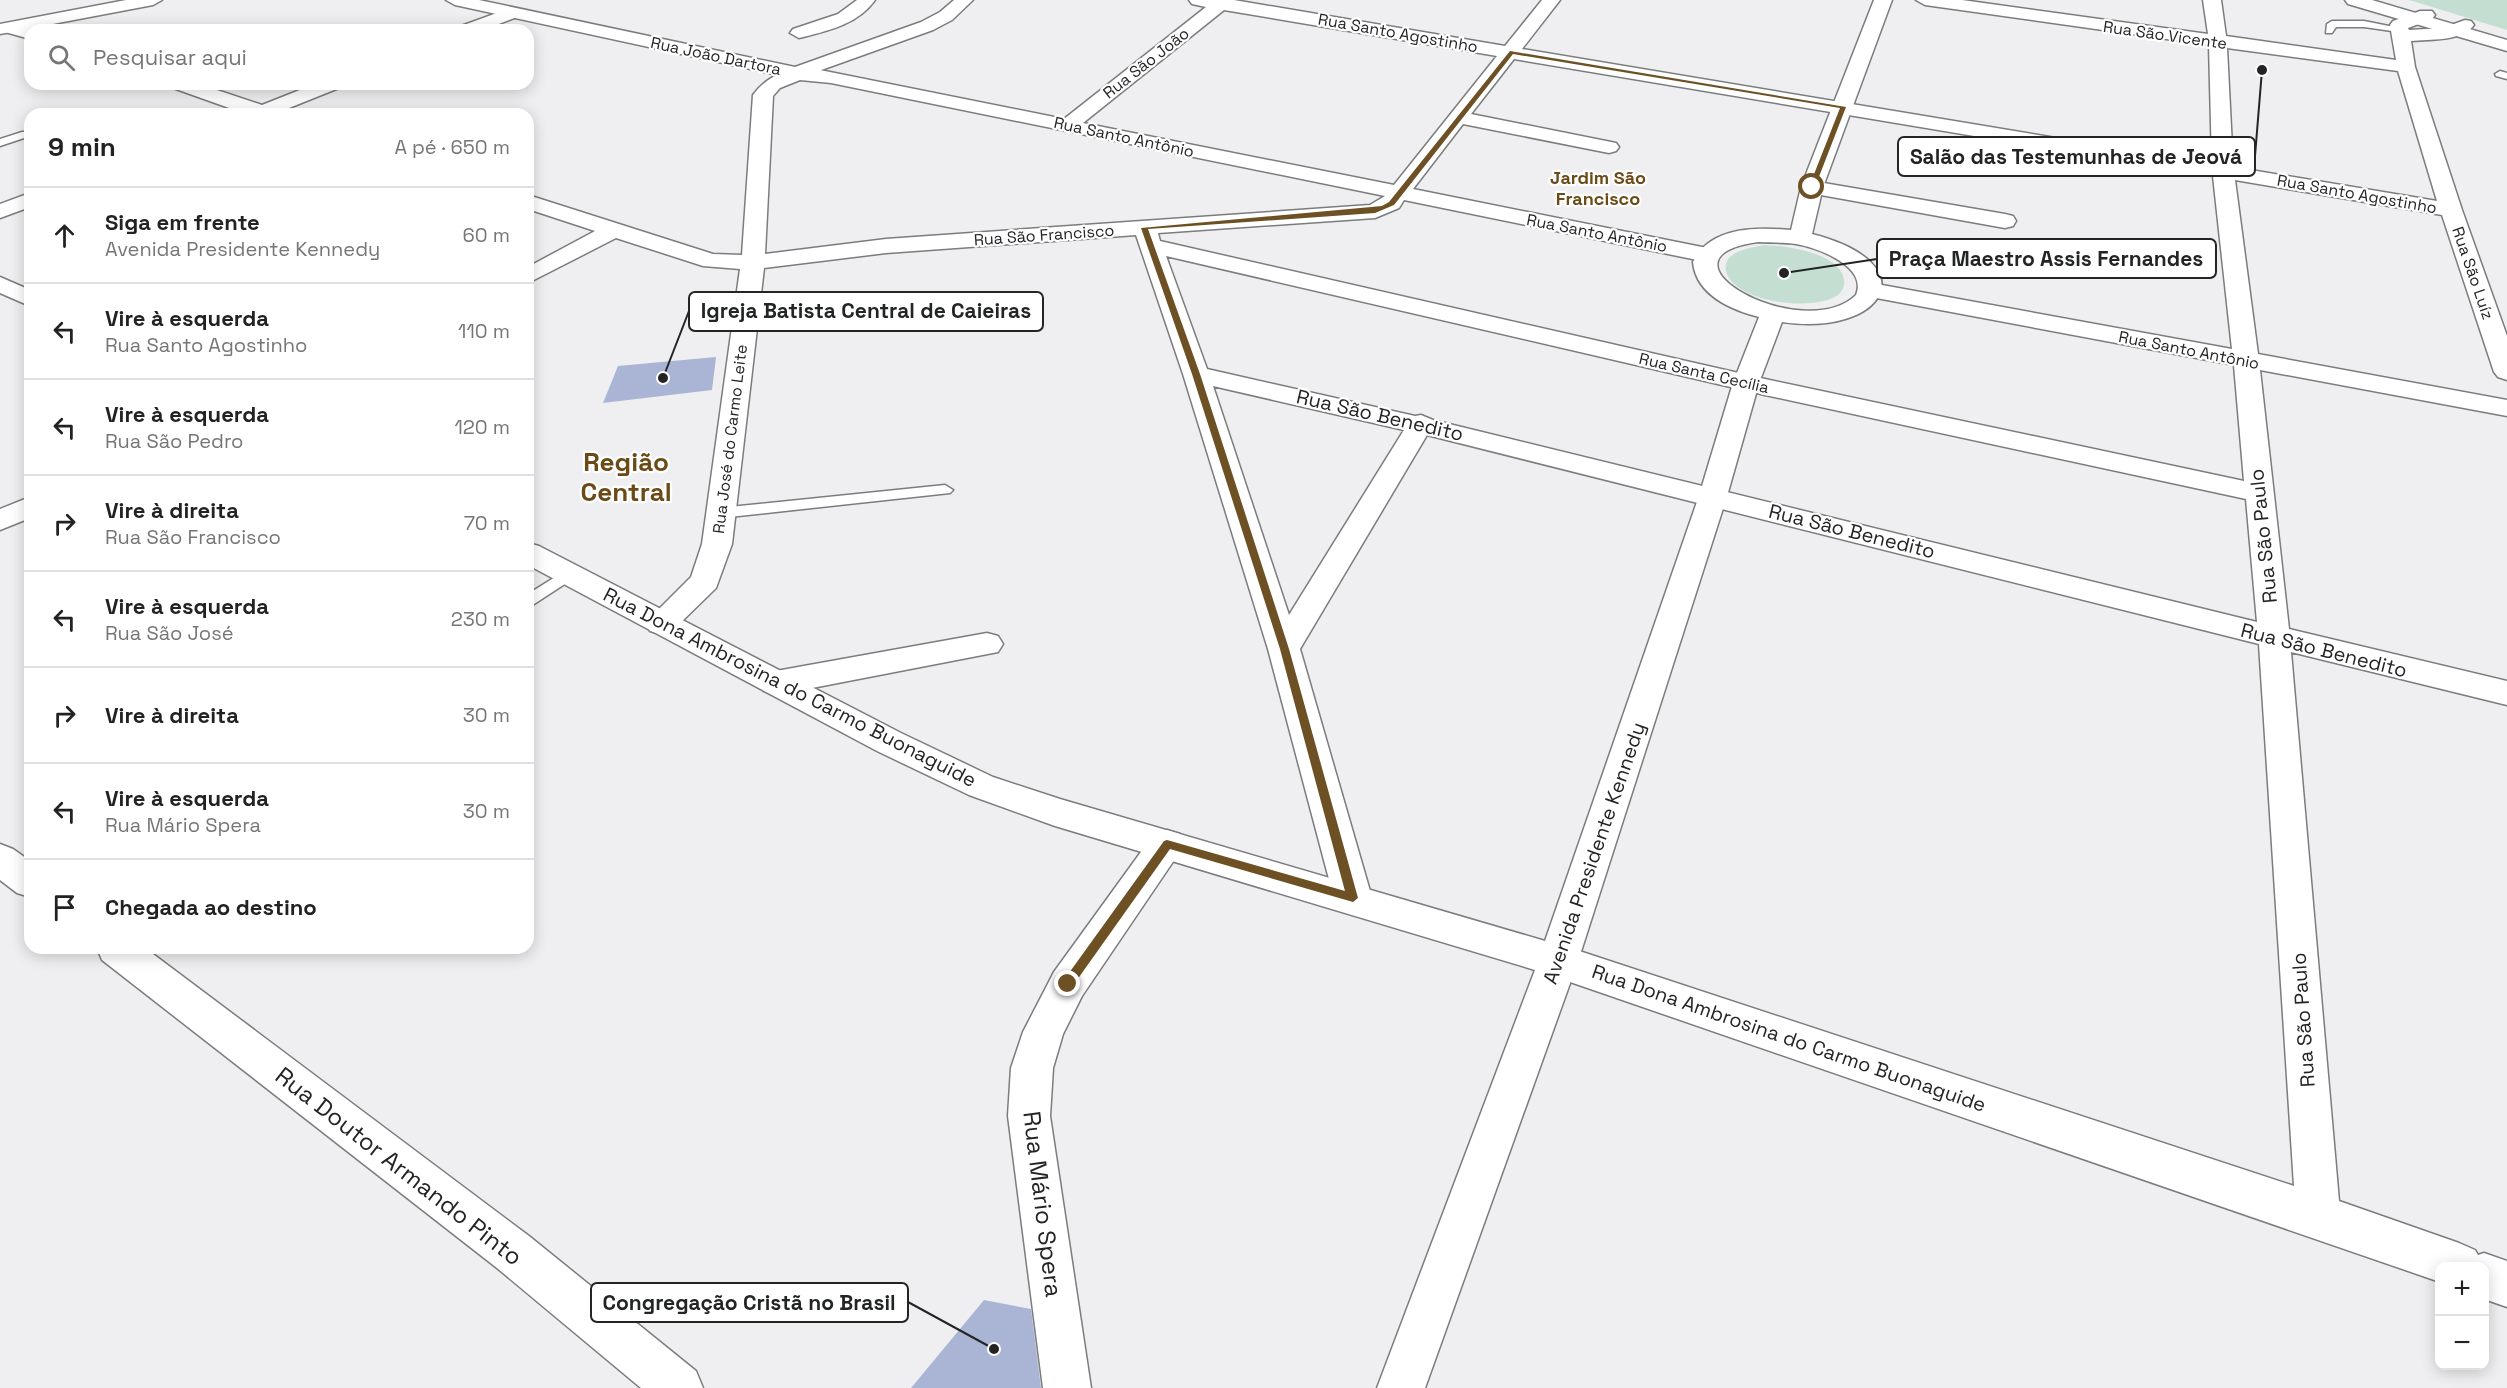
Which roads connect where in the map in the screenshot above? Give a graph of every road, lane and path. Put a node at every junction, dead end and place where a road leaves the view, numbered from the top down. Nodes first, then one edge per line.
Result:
1 (153, 0) edge
2 (455, 0) edge
3 (866, 0) edge
4 (964, 0) edge
5 (1198, 0) edge
6 (1551, 0) edge
7 (1883, 0) edge
8 (1925, 0) edge
9 (2212, 0) edge
10 (2367, 1) edge
11 (1223, 2) edge
12 (511, 13) junction
13 (24, 24) edge
14 (26, 24) edge
15 (483, 24) edge
16 (2408, 25) junction
17 (5, 28) edge
18 (2456, 29) junction
19 (2329, 31) dead end
20 (24, 33) edge
21 (799, 33) dead end
22 (2505, 42) edge
23 (2218, 43) junction
24 (1512, 52) junction
25 (2406, 67) junction
26 (796, 73) junction
27 (197, 90) edge
28 (318, 90) edge
29 (1843, 107) junction
30 (249, 108) edge
31 (275, 108) edge
32 (1461, 118) junction
33 (1067, 126) junction
34 (24, 135) edge
35 (0, 143) edge
36 (1609, 147) dead end
37 (2223, 172) junction
38 (1812, 187) junction
39 (1393, 200) junction
40 (24, 202) edge
41 (534, 204) edge
42 (2451, 210) junction
43 (0, 211) edge
44 (2005, 220) dead end
45 (611, 231) junction
46 (1147, 236) junction
47 (1800, 238) junction
48 (1707, 255) junction
49 (753, 262) junction
50 (534, 273) edge
51 (0, 284) edge
52 (1870, 290) junction
53 (24, 296) edge
54 (1773, 313) junction
55 (2246, 361) junction
56 (2507, 372) edge
57 (1196, 374) junction
58 (1746, 383) junction
59 (2507, 408) edge
60 (1420, 423) junction
61 (945, 490) dead end
62 (2258, 494) junction
63 (1713, 496) junction
64 (24, 509) edge
65 (720, 513) junction
66 (0, 521) edge
67 (534, 556) edge
68 (568, 574) junction
69 (534, 598) edge
70 (661, 623) junction
71 (2274, 638) junction
72 (987, 644) dead end
73 (1284, 649) junction
74 (776, 683) junction
75 (2507, 693) edge
76 (1167, 844) junction
77 (0, 859) edge
78 (24, 877) edge
79 (1353, 898) junction
80 (124, 954) edge
81 (1558, 961) junction
82 (2318, 1216) junction
83 (2448, 1262) edge
84 (2489, 1278) edge
85 (2507, 1284) edge
86 (679, 1388) edge
87 (1067, 1388) edge
88 (1401, 1388) edge

1 - 14 street
2 - 12 street, Rua João Dartora
3 - 21 street
4 - 26 street, Rua João Dartora
5 - 11 street, Rua Santo Agostinho
6 - 24 street
7 - 29 street
8 - 23 street, Rua São Vicente
9 - 23 street, Rua São Paulo
10 - 16 street
10 - 16 street
11 - 24 street, Rua Santo Agostinho
11 - 33 street, Rua São João
12 - 15 street
12 - 26 street, Rua João Dartora
13 - 17 street
16 - 18 street
16 - 18 street
16 - 19 lane
16 - 25 street, Rua São Luíz
17 - 20 street
18 - 22 street
23 - 25 street, Rua São Vicente
23 - 37 street, Rua São Paulo
24 - 29 street, Rua Santo Agostinho
24 - 32 street
25 - 42 street, Rua São Luíz
26 - 33 street, Rua Santo Antônio
26 - 49 street, Rua José do Carmo Leite
27 - 30 street
28 - 31 street
29 - 37 street, Rua Santo Agostinho
29 - 38 street
32 - 36 street
32 - 39 street
33 - 39 street, Rua Santo Antônio
34 - 35 lane
37 - 42 street, Rua Santo Agostinho
37 - 55 street, Rua São Paulo
38 - 44 street
38 - 47 street
39 - 46 street, Rua São Francisco
39 - 48 street, Rua Santo Antônio
40 - 43 street
41 - 45 street, Rua São Francisco
42 - 56 street, Rua São Luíz
45 - 49 street, Rua São Francisco
45 - 50 street
46 - 49 street, Rua São Francisco
46 - 57 street
46 - 58 street, Rua Santa Cecília
47 - 48 street
47 - 52 street
48 - 54 street
49 - 65 street, Rua José do Carmo Leite
51 - 53 street
52 - 54 street
52 - 55 street, Rua Santo Antônio
54 - 58 street, Avenida Presidente Kennedy
55 - 59 street, Rua Santo Antônio
55 - 62 street, Rua São Paulo
57 - 60 street, Rua São Benedito
57 - 73 street
58 - 62 street, Rua Santa Cecília
58 - 63 street, Avenida Presidente Kennedy
60 - 63 street, Rua São Benedito
60 - 73 street
61 - 65 lane
62 - 71 street, Rua São Paulo
63 - 71 street, Rua São Benedito
63 - 81 street, Avenida Presidente Kennedy
64 - 66 street
65 - 70 street, Rua José do Carmo Leite
67 - 68 street, Rua Dona Ambrosina do Carmo Buonaguide
68 - 69 lane
68 - 70 street, Rua Dona Ambrosina do Carmo Buonaguide
70 - 74 street, Rua Dona Ambrosina do Carmo Buonaguide
71 - 75 street, Rua São Benedito
71 - 82 street, Rua São Paulo
72 - 74 street
73 - 79 street
74 - 76 street, Rua Dona Ambrosina do Carmo Buonaguide
76 - 79 street, Rua Dona Ambrosina do Carmo Buonaguide
76 - 87 street, Rua Mário Spera
77 - 78 street
79 - 81 street, Rua Dona Ambrosina do Carmo Buonaguide
80 - 86 street, Rua Doutor Armando Pinto
81 - 82 street, Rua Dona Ambrosina do Carmo Buonaguide
81 - 88 street, Avenida Presidente Kennedy
82 - 83 street, Rua Dona Ambrosina do Carmo Buonaguide
84 - 85 street

